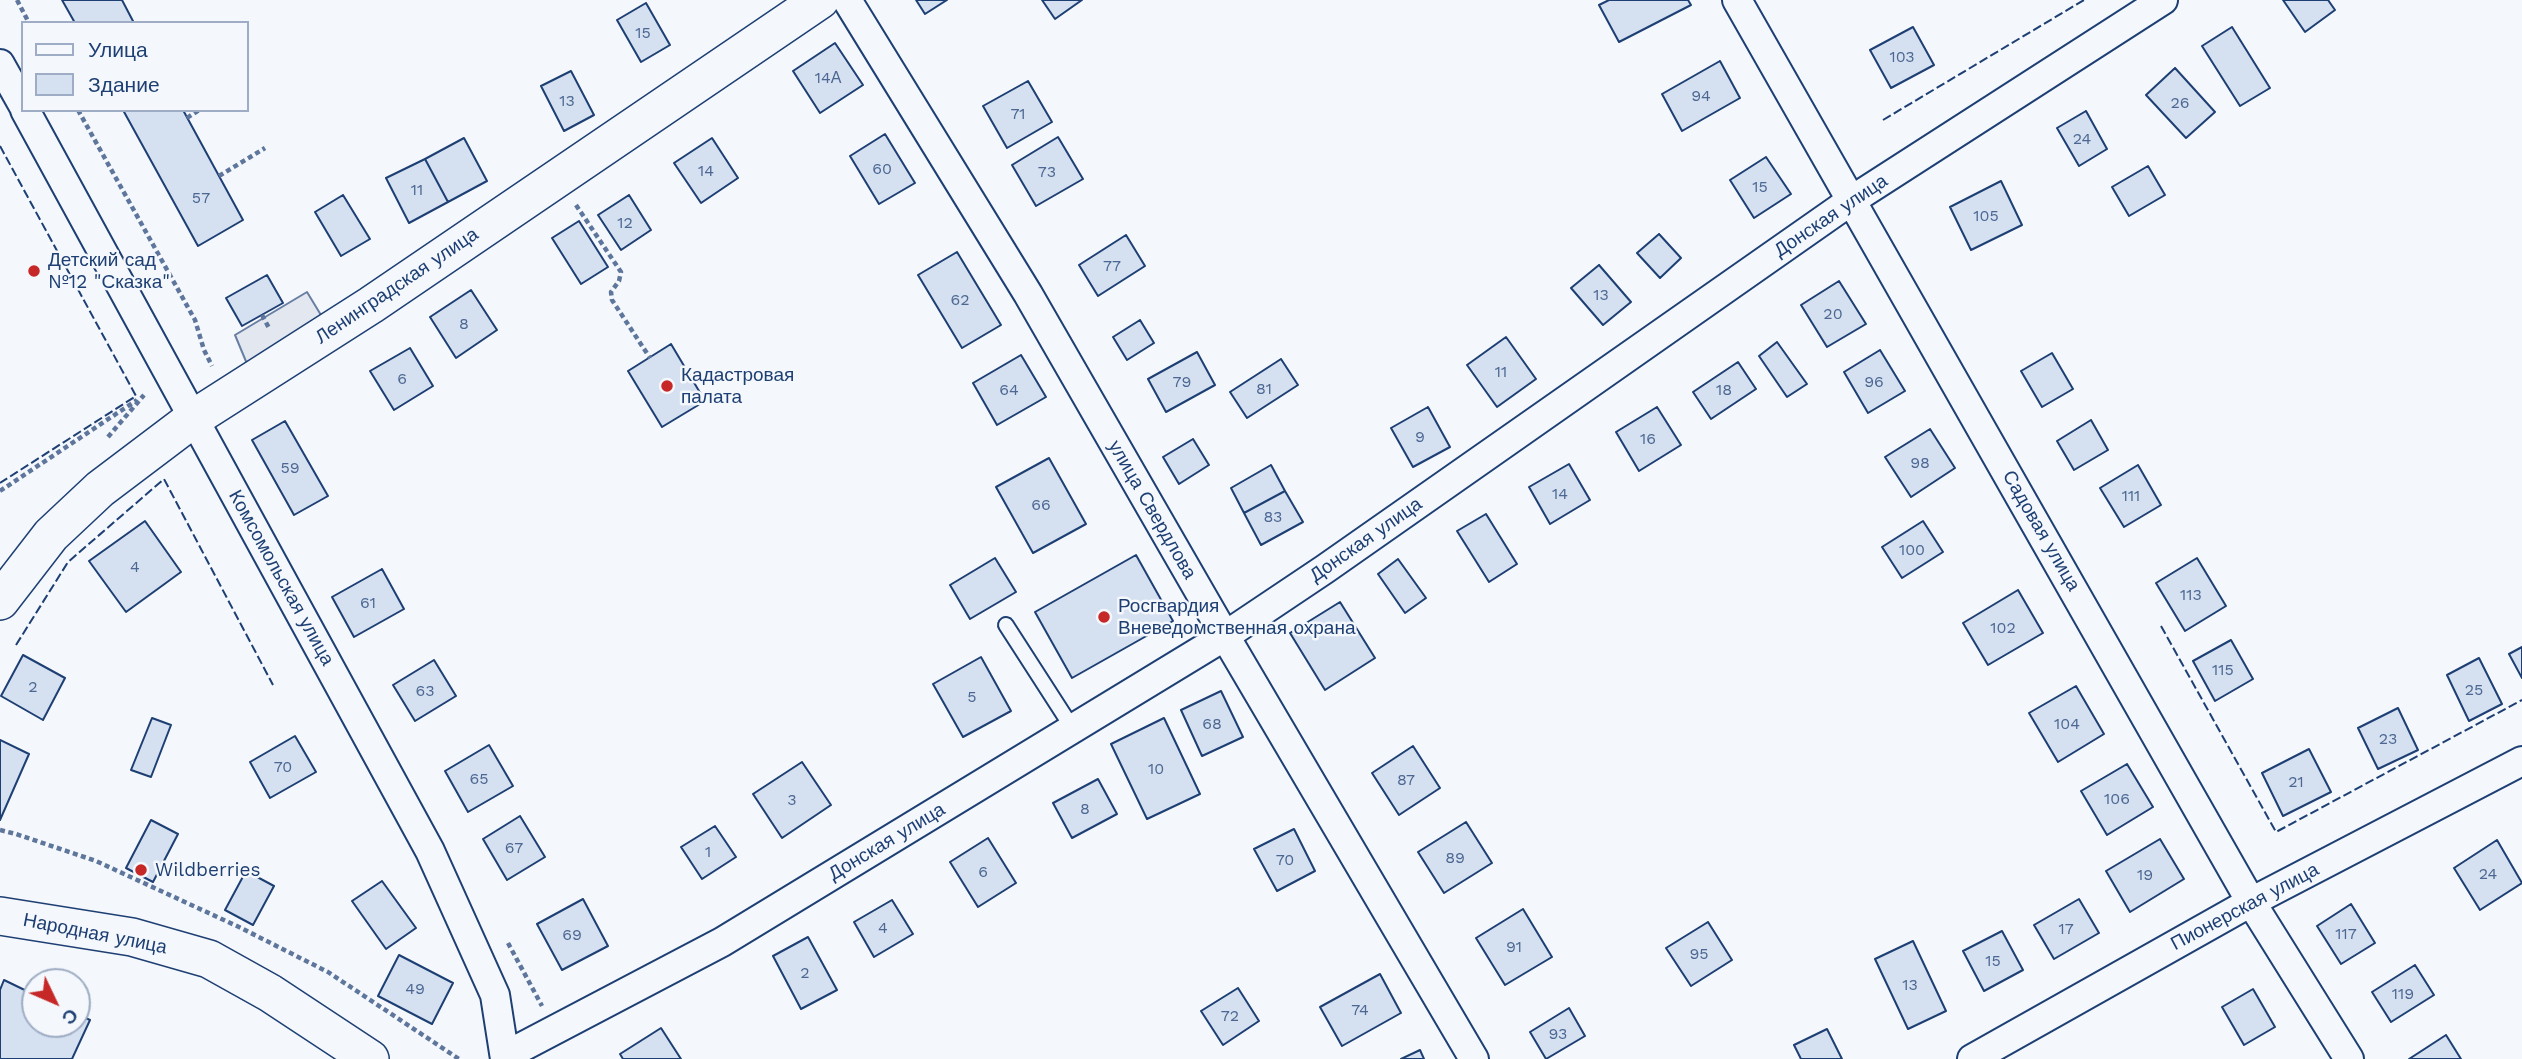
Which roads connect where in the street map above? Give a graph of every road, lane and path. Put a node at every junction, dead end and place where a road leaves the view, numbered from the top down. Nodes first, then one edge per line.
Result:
1 (17, 0) edge
2 (820, 0) edge
3 (847, 0) edge
4 (1737, 0) edge
5 (2163, 0) edge
6 (28, 21) edge
7 (0, 64) edge
8 (21, 102) edge
9 (26, 112) edge
10 (196, 112) edge
11 (187, 118) dead end
12 (265, 148) dead end
13 (219, 176) dead end
14 (558, 178) junction
15 (1852, 200) junction
16 (262, 314) dead end
17 (269, 328) dead end
18 (650, 358) dead end
19 (144, 395) dead end
20 (194, 418) junction
21 (0, 491) edge
22 (0, 601) edge
23 (1006, 625) dead end
24 (1225, 636) junction
25 (1073, 729) junction
26 (2522, 761) edge
27 (2251, 902) junction
28 (0, 916) edge
29 (505, 1058) edge
30 (370, 1059) edge
31 (1474, 1059) edge
32 (1972, 1059) edge
33 (2349, 1059) edge

1 - 6 path
2 - 14 street, Ленинградская улица
3 - 24 street, улица Свердлова
4 - 15 street, Садовая улица
5 - 15 street, Донская улица
7 - 8 street
9 - 20 street, Комсомольская улица
10 - 11 path
12 - 13 path
14 - 18 path
14 - 20 street, Ленинградская улица
15 - 24 street, Донская улица
15 - 27 street, Садовая улица
16 - 17 path
19 - 21 path
20 - 22 street, Ленинградская улица
20 - 29 street, Комсомольская улица
23 - 25 lane
24 - 25 street, Донская улица
24 - 31 street, улица Свердлова
25 - 29 street, Донская улица
26 - 27 street, Пионерская улица
27 - 32 street, Пионерская улица
27 - 33 street, Садовая улица
28 - 30 street, Народная улица

